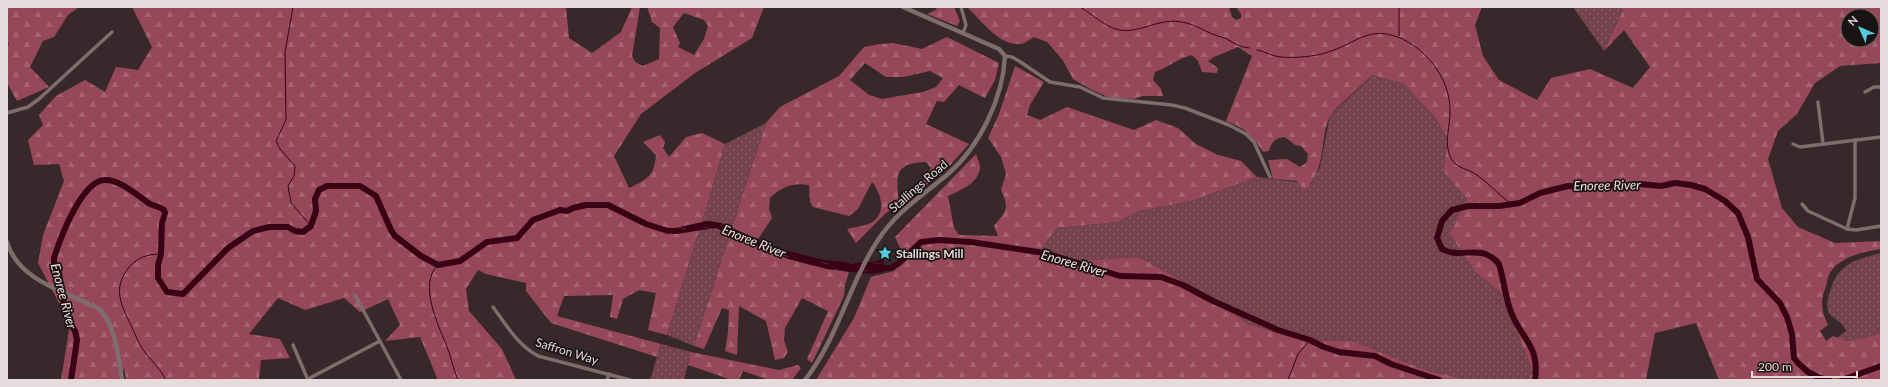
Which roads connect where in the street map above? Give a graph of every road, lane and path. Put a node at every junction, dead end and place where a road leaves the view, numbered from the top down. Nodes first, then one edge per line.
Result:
1 (903, 7) edge
2 (961, 7) edge
3 (112, 32) dead end
4 (963, 33) junction
5 (1004, 56) junction
6 (1881, 87) edge
7 (1865, 92) dead end
8 (1818, 102) dead end
9 (7, 113) edge
10 (1881, 138) edge
11 (1855, 140) junction
12 (1793, 144) dead end
13 (1823, 144) junction
14 (1270, 177) dead end
15 (1802, 204) dead end
16 (1881, 226) edge
17 (1847, 229) junction
18 (7, 242) edge
19 (355, 295) dead end
20 (493, 307) dead end
21 (380, 341) junction
22 (293, 345) dead end
23 (609, 374) junction
24 (122, 380) edge
25 (308, 380) edge
26 (401, 380) edge
27 (608, 380) edge
28 (630, 380) edge
29 (805, 380) edge

1 - 4 street
2 - 4 street
3 - 9 street
4 - 5 street
5 - 14 street
5 - 29 street, Stallings Road
6 - 7 street
8 - 13 street
10 - 11 street
11 - 13 street
11 - 17 street
12 - 13 street
15 - 17 street
16 - 17 street
18 - 24 street
19 - 21 street
20 - 23 street, Saffron Way
21 - 25 street
21 - 26 street
22 - 25 street
23 - 27 street
23 - 28 street, Saffron Way

